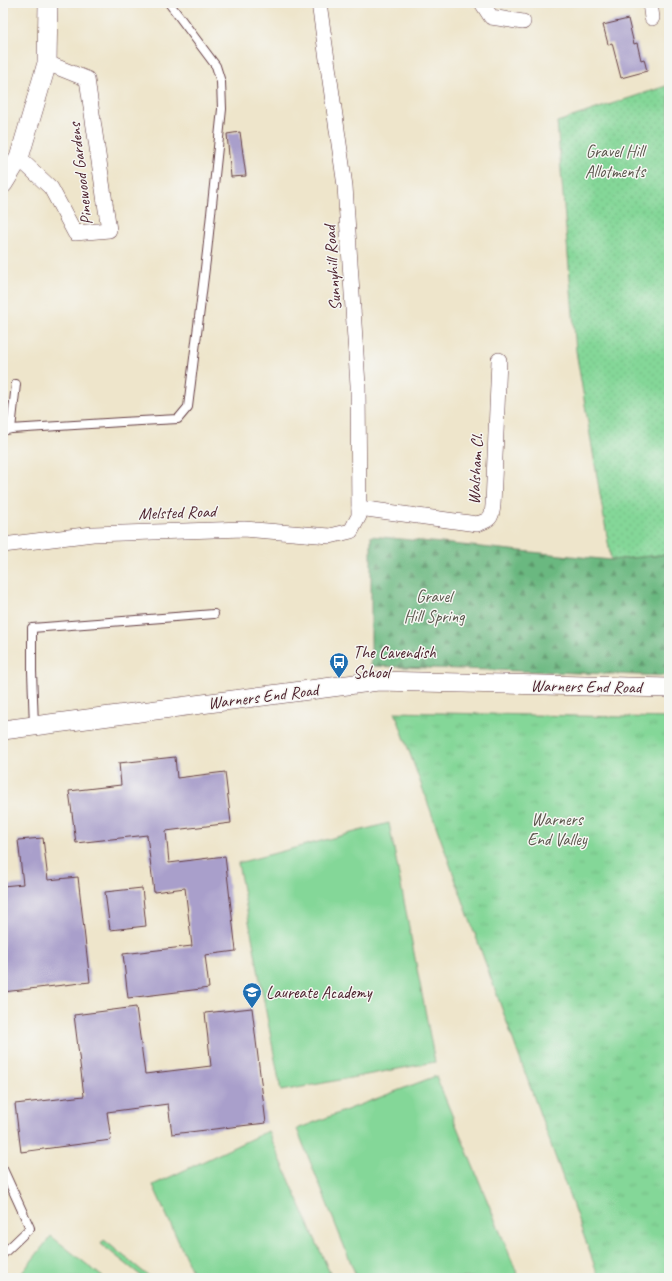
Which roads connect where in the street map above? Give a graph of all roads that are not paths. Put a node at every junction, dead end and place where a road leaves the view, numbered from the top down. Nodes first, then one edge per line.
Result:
1 (48, 3) edge
2 (169, 3) edge
3 (319, 3) edge
4 (482, 3) edge
5 (523, 22) dead end
6 (47, 63) junction
7 (19, 158) junction
8 (3, 184) edge
9 (499, 360) dead end
10 (16, 384) dead end
11 (7, 430) edge
12 (359, 508) junction
13 (351, 531) joint
14 (3, 545) edge
15 (214, 614) dead end
16 (669, 688) edge
17 (34, 726) junction
18 (3, 730) edge
19 (3, 1169) edge
20 (3, 1254) edge

1 - 6 street
2 - 11 lane
3 - 12 street, Sunnyhill Road
4 - 5 street
6 - 7 street
6 - 7 street, Pinewood Gardens
7 - 8 street
9 - 12 street, Walsham Cl.
10 - 11 lane
12 - 13 street, Sunnyhill Road
13 - 14 street, Melsted Road
15 - 17 lane
16 - 17 street, Warners End Road
17 - 18 street, Warners End Road
19 - 20 lane

